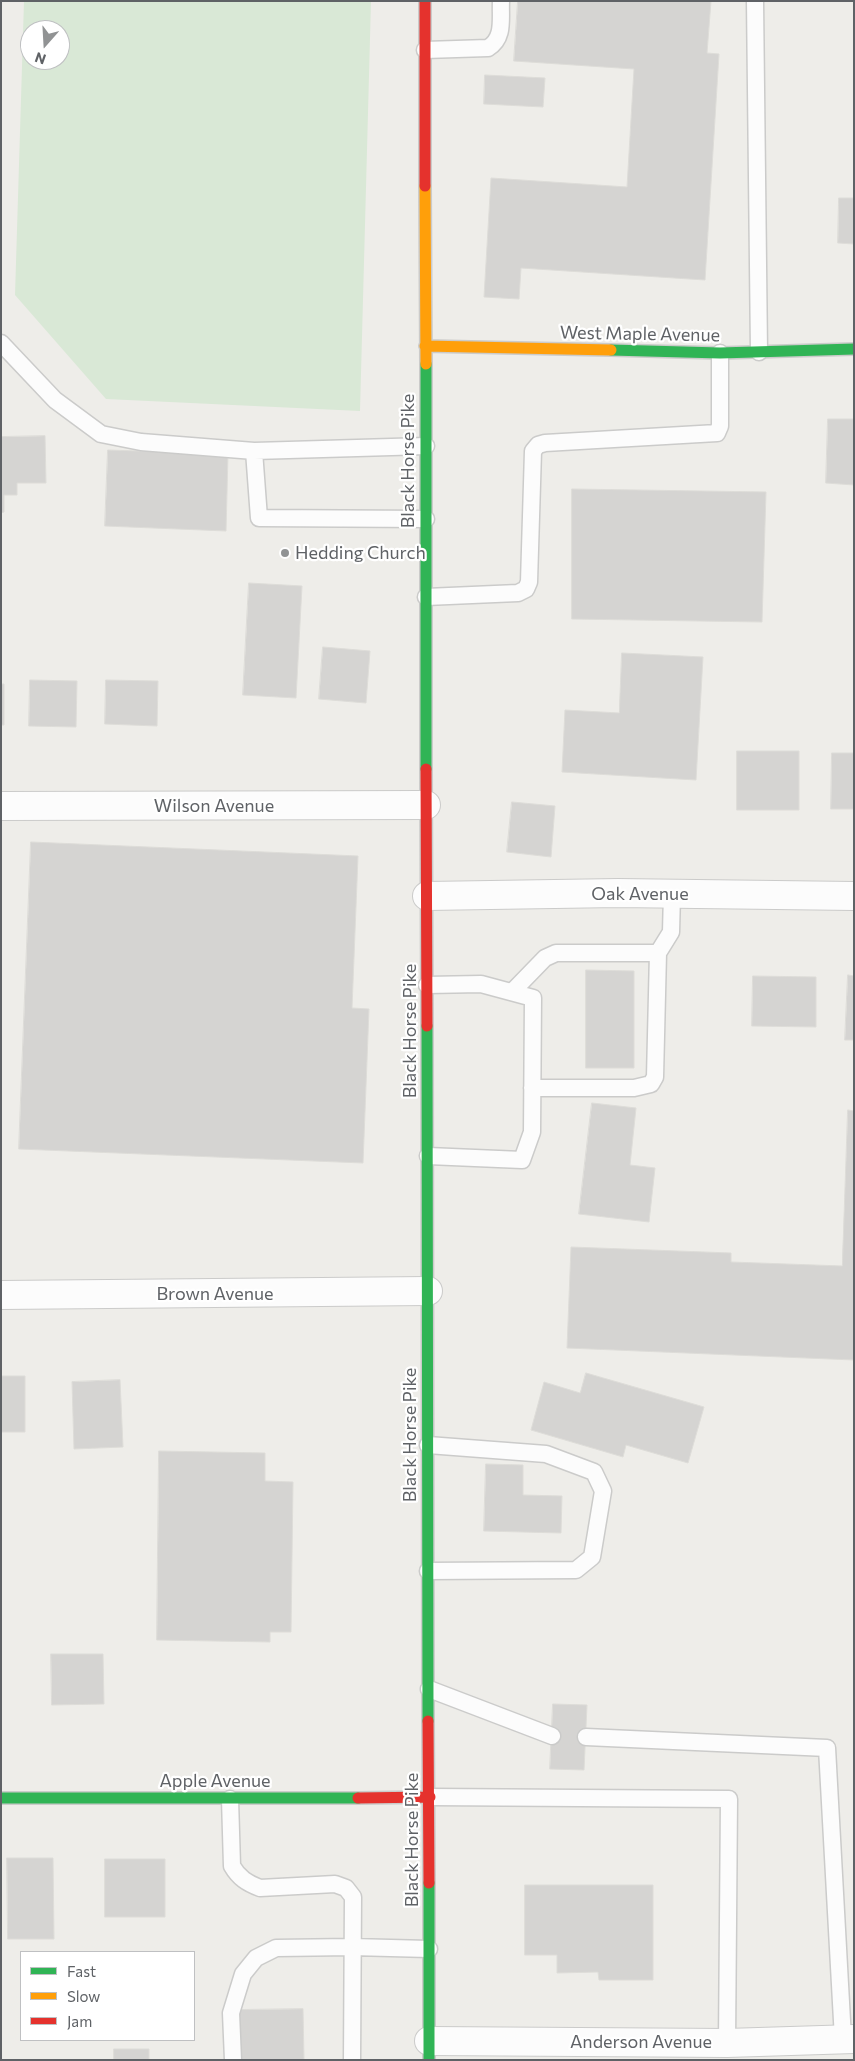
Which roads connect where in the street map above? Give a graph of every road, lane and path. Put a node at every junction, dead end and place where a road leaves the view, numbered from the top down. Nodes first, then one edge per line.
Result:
1 (426, 1) edge
2 (501, 1) edge
3 (754, 1) edge
4 (425, 50) junction
5 (1, 343) edge
6 (425, 346) junction
7 (854, 349) edge
8 (759, 352) junction
9 (720, 354) junction
10 (426, 446) junction
11 (254, 451) junction
12 (426, 519) junction
13 (426, 597) junction
14 (426, 805) junction
15 (1, 806) edge
16 (672, 894) junction
17 (427, 896) junction
18 (854, 896) edge
19 (658, 953) junction
20 (427, 985) junction
21 (512, 992) junction
22 (532, 1088) junction
23 (428, 1156) junction
24 (428, 1291) junction
25 (1, 1296) edge
26 (428, 1445) junction
27 (428, 1571) junction
28 (429, 1689) junction
29 (552, 1736) dead end
30 (586, 1737) dead end
31 (430, 1797) junction
32 (1, 1798) edge
33 (230, 1799) junction
34 (352, 1947) junction
35 (429, 1949) junction
36 (848, 2039) edge
37 (727, 2042) junction
38 (429, 2050) edge
39 (233, 2060) edge
40 (352, 2060) edge

1 - 4 main road, Black Horse Pike
2 - 4 lane
3 - 8 lane
4 - 6 main road, Black Horse Pike
5 - 11 lane
6 - 9 main road, West Maple Avenue
6 - 10 main road, Black Horse Pike
7 - 8 main road, West Maple Avenue
8 - 9 main road, West Maple Avenue
9 - 13 lane
10 - 11 lane
10 - 12 main road, Black Horse Pike
11 - 12 lane
12 - 13 main road, Black Horse Pike
13 - 14 main road, Black Horse Pike
14 - 15 street, Wilson Avenue
14 - 17 main road, Black Horse Pike
16 - 17 street, Oak Avenue
16 - 18 street, Oak Avenue
16 - 19 lane
17 - 20 main road, Black Horse Pike
19 - 21 lane
19 - 22 lane
20 - 21 lane
20 - 23 main road, Black Horse Pike
21 - 22 lane
22 - 23 lane
23 - 24 main road, Black Horse Pike
24 - 25 street, Brown Avenue
24 - 26 main road, Black Horse Pike
26 - 27 main road, Black Horse Pike
26 - 27 lane
27 - 28 main road, Black Horse Pike
28 - 29 lane
28 - 31 main road, Black Horse Pike
30 - 36 lane
31 - 33 main road, Apple Avenue
31 - 35 main road, Black Horse Pike
31 - 37 lane
32 - 33 main road, Apple Avenue
33 - 34 lane
34 - 35 lane
34 - 39 lane
34 - 40 lane
35 - 38 main road, Black Horse Pike
36 - 37 street, Anderson Avenue
37 - 38 street, Anderson Avenue

